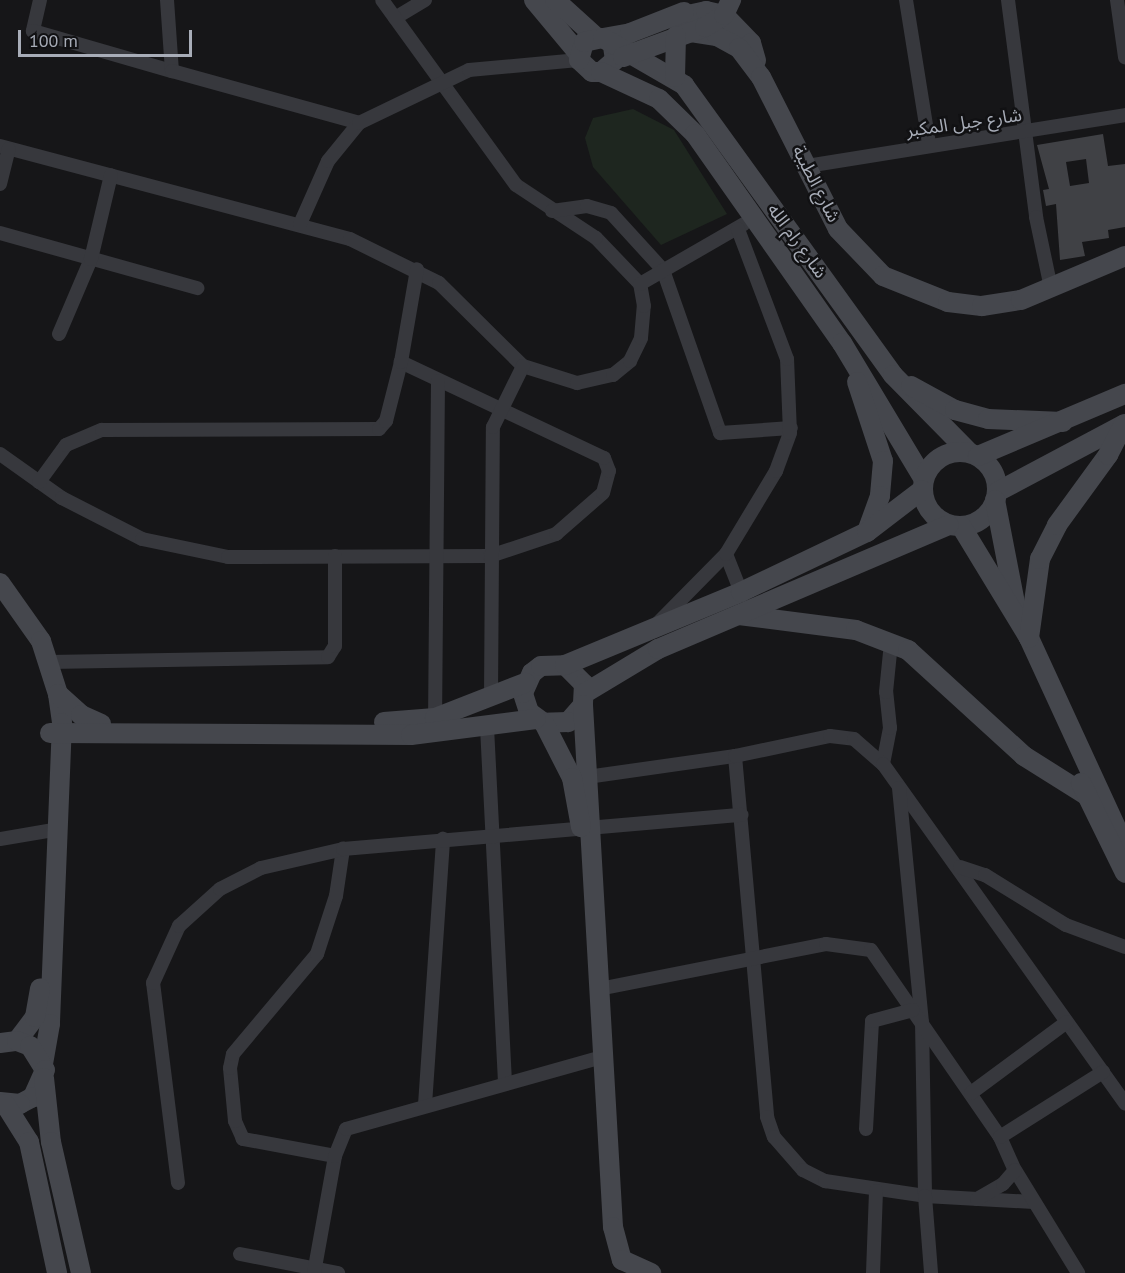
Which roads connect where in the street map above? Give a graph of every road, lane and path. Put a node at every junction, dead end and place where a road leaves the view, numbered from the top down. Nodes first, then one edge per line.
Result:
1 (40, 0) edge
2 (167, 0) edge
3 (382, 0) edge
4 (425, 0) edge
5 (534, 0) edge
6 (555, 0) edge
7 (704, 0) edge
8 (906, 0) edge
9 (1008, 0) edge
10 (1117, 0) edge
11 (727, 7) edge
12 (395, 18) junction
13 (680, 29) junction
14 (610, 51) junction
15 (579, 57) junction
16 (1125, 57) edge
17 (172, 71) junction
18 (675, 77) junction
19 (761, 77) junction
20 (439, 83) junction
21 (1125, 115) edge
22 (359, 123) junction
23 (1028, 132) junction
24 (929, 144) junction
25 (5, 148) edge
26 (807, 165) junction
27 (111, 175) junction
28 (0, 184) edge
29 (552, 211) junction
30 (745, 222) junction
31 (300, 224) junction
32 (0, 233) edge
33 (1125, 256) edge
34 (91, 259) junction
35 (417, 269) junction
36 (663, 270) junction
37 (640, 285) junction
38 (197, 288) dead end
39 (1051, 288) junction
40 (59, 334) dead end
41 (842, 343) junction
42 (401, 362) junction
43 (523, 366) junction
44 (893, 375) junction
45 (438, 381) junction
46 (1125, 394) edge
47 (497, 410) junction
48 (1063, 422) junction
49 (1124, 424) edge
50 (791, 428) junction
51 (0, 454) edge
52 (974, 454) junction
53 (39, 482) junction
54 (923, 484) junction
55 (996, 496) junction
56 (955, 526) junction
57 (867, 532) junction
58 (726, 554) junction
59 (335, 556) junction
60 (436, 556) junction
61 (490, 556) junction
62 (0, 583) edge
63 (741, 592) junction
64 (2, 601) edge
65 (739, 615) junction
66 (1018, 619) junction
67 (652, 629) junction
68 (1029, 638) junction
69 (891, 643) junction
70 (49, 662) junction
71 (565, 665) junction
72 (525, 683) junction
73 (58, 693) junction
74 (491, 696) junction
75 (584, 699) junction
76 (540, 721) junction
77 (435, 725) junction
78 (1068, 726) junction
79 (487, 727) junction
80 (56, 728) junction
81 (96, 729) junction
82 (61, 754) junction
83 (735, 756) junction
84 (883, 764) junction
85 (581, 778) junction
86 (899, 786) junction
87 (1086, 795) junction
88 (742, 815) junction
89 (586, 828) junction
90 (53, 830) junction
91 (496, 838) junction
92 (0, 839) edge
93 (443, 839) junction
94 (1125, 847) edge
95 (343, 849) junction
96 (960, 867) junction
97 (1125, 873) edge
98 (1125, 948) edge
99 (756, 955) junction
100 (599, 989) junction
101 (913, 1010) junction
102 (922, 1022) junction
103 (1067, 1022) junction
104 (5, 1042) edge
105 (603, 1057) junction
106 (44, 1070) junction
107 (1103, 1072) junction
108 (505, 1080) junction
109 (971, 1093) junction
110 (2, 1103) edge
111 (1125, 1103) edge
112 (425, 1105) junction
113 (866, 1129) dead end
114 (1000, 1137) junction
115 (335, 1155) junction
116 (1015, 1170) junction
117 (178, 1183) dead end
118 (876, 1191) junction
119 (925, 1196) junction
120 (976, 1200) junction
121 (1034, 1202) junction
122 (240, 1254) dead end
123 (314, 1271) edge
124 (57, 1273) edge
125 (81, 1273) edge
126 (338, 1273) edge
127 (651, 1273) edge
128 (873, 1273) edge
129 (932, 1273) edge
130 (1078, 1273) edge

1 - 17 street
2 - 17 street
3 - 12 street
4 - 12 street
5 - 15 street
6 - 14 street, شارع رام الله
7 - 13 street
8 - 24 street
9 - 23 street
10 - 16 street
11 - 13 street, شارع الطيبة
11 - 19 street, شارع الطيبة
12 - 20 street
13 - 14 street
13 - 14 street
13 - 18 street
13 - 19 street, شارع الطيبة
14 - 15 street
14 - 15 street
14 - 18 street, شارع رام الله
14 - 30 street, شارع رام الله
15 - 20 street
17 - 22 street
18 - 44 street, شارع رام الله
19 - 26 street, شارع الطيبة
20 - 22 street
20 - 29 street
21 - 23 street, شارع جبل المكبر
22 - 31 street
23 - 24 street, شارع جبل المكبر
23 - 39 street
24 - 26 street, شارع جبل المكبر
25 - 27 street
25 - 28 street
26 - 39 street, شارع الطيبة
27 - 31 street
27 - 34 street
29 - 36 street
29 - 37 street
30 - 36 street
30 - 41 street, شارع رام الله
30 - 50 street
31 - 35 street
32 - 34 street
33 - 39 street, شارع الطيبة
34 - 38 street
34 - 40 street
35 - 42 street
35 - 43 street
36 - 37 street
36 - 50 street
37 - 43 street
41 - 54 street, شارع رام الله
41 - 57 street
42 - 45 street
42 - 53 street
43 - 47 street
44 - 48 street
44 - 52 street, شارع رام الله
45 - 47 street
45 - 60 street
46 - 48 street
47 - 61 street
47 - 61 street
48 - 52 street
49 - 55 street
49 - 68 street
50 - 58 street
51 - 53 street
52 - 54 street
52 - 55 street
53 - 59 street
54 - 56 street
54 - 57 street
55 - 56 street
55 - 66 street
56 - 65 street
56 - 66 street
57 - 63 street
58 - 63 street
58 - 67 street
59 - 60 street
59 - 70 street
60 - 61 street
60 - 77 street
61 - 74 street
62 - 70 street
63 - 67 street
64 - 80 street
65 - 69 street
65 - 75 street
66 - 68 street
67 - 71 street
68 - 78 street
69 - 84 street
69 - 87 street
70 - 73 street
71 - 72 street
71 - 75 street
72 - 74 street
72 - 76 street
73 - 80 street
73 - 81 street
74 - 77 street
75 - 76 street
75 - 85 street
76 - 79 street
76 - 85 street
77 - 79 street
77 - 81 street
78 - 87 street
78 - 94 street
79 - 91 street
80 - 81 street
80 - 82 street
80 - 90 street
81 - 82 street
82 - 90 street
83 - 84 street
83 - 85 street
83 - 88 street
84 - 86 street
85 - 89 street
86 - 96 street
86 - 102 street
87 - 97 street
88 - 89 street
88 - 99 street
89 - 91 street
89 - 100 street
90 - 92 street
90 - 104 street
90 - 106 street
91 - 93 street
91 - 108 street
93 - 95 street
93 - 112 street
95 - 115 street
95 - 117 street
96 - 98 street
96 - 103 street
99 - 100 street
99 - 101 street
99 - 118 street
100 - 105 street
101 - 102 street
101 - 113 street
102 - 109 street
102 - 119 street
103 - 107 street
103 - 109 street
104 - 106 street
105 - 108 street
105 - 127 street
106 - 110 street
106 - 125 street
107 - 111 street
107 - 114 street
108 - 112 street
109 - 114 street
110 - 124 street
112 - 115 street
114 - 116 street
115 - 123 street
116 - 120 street
116 - 121 street
118 - 119 street
118 - 128 street
119 - 120 street
119 - 129 street
120 - 121 street
121 - 130 street
122 - 123 street
123 - 126 street

